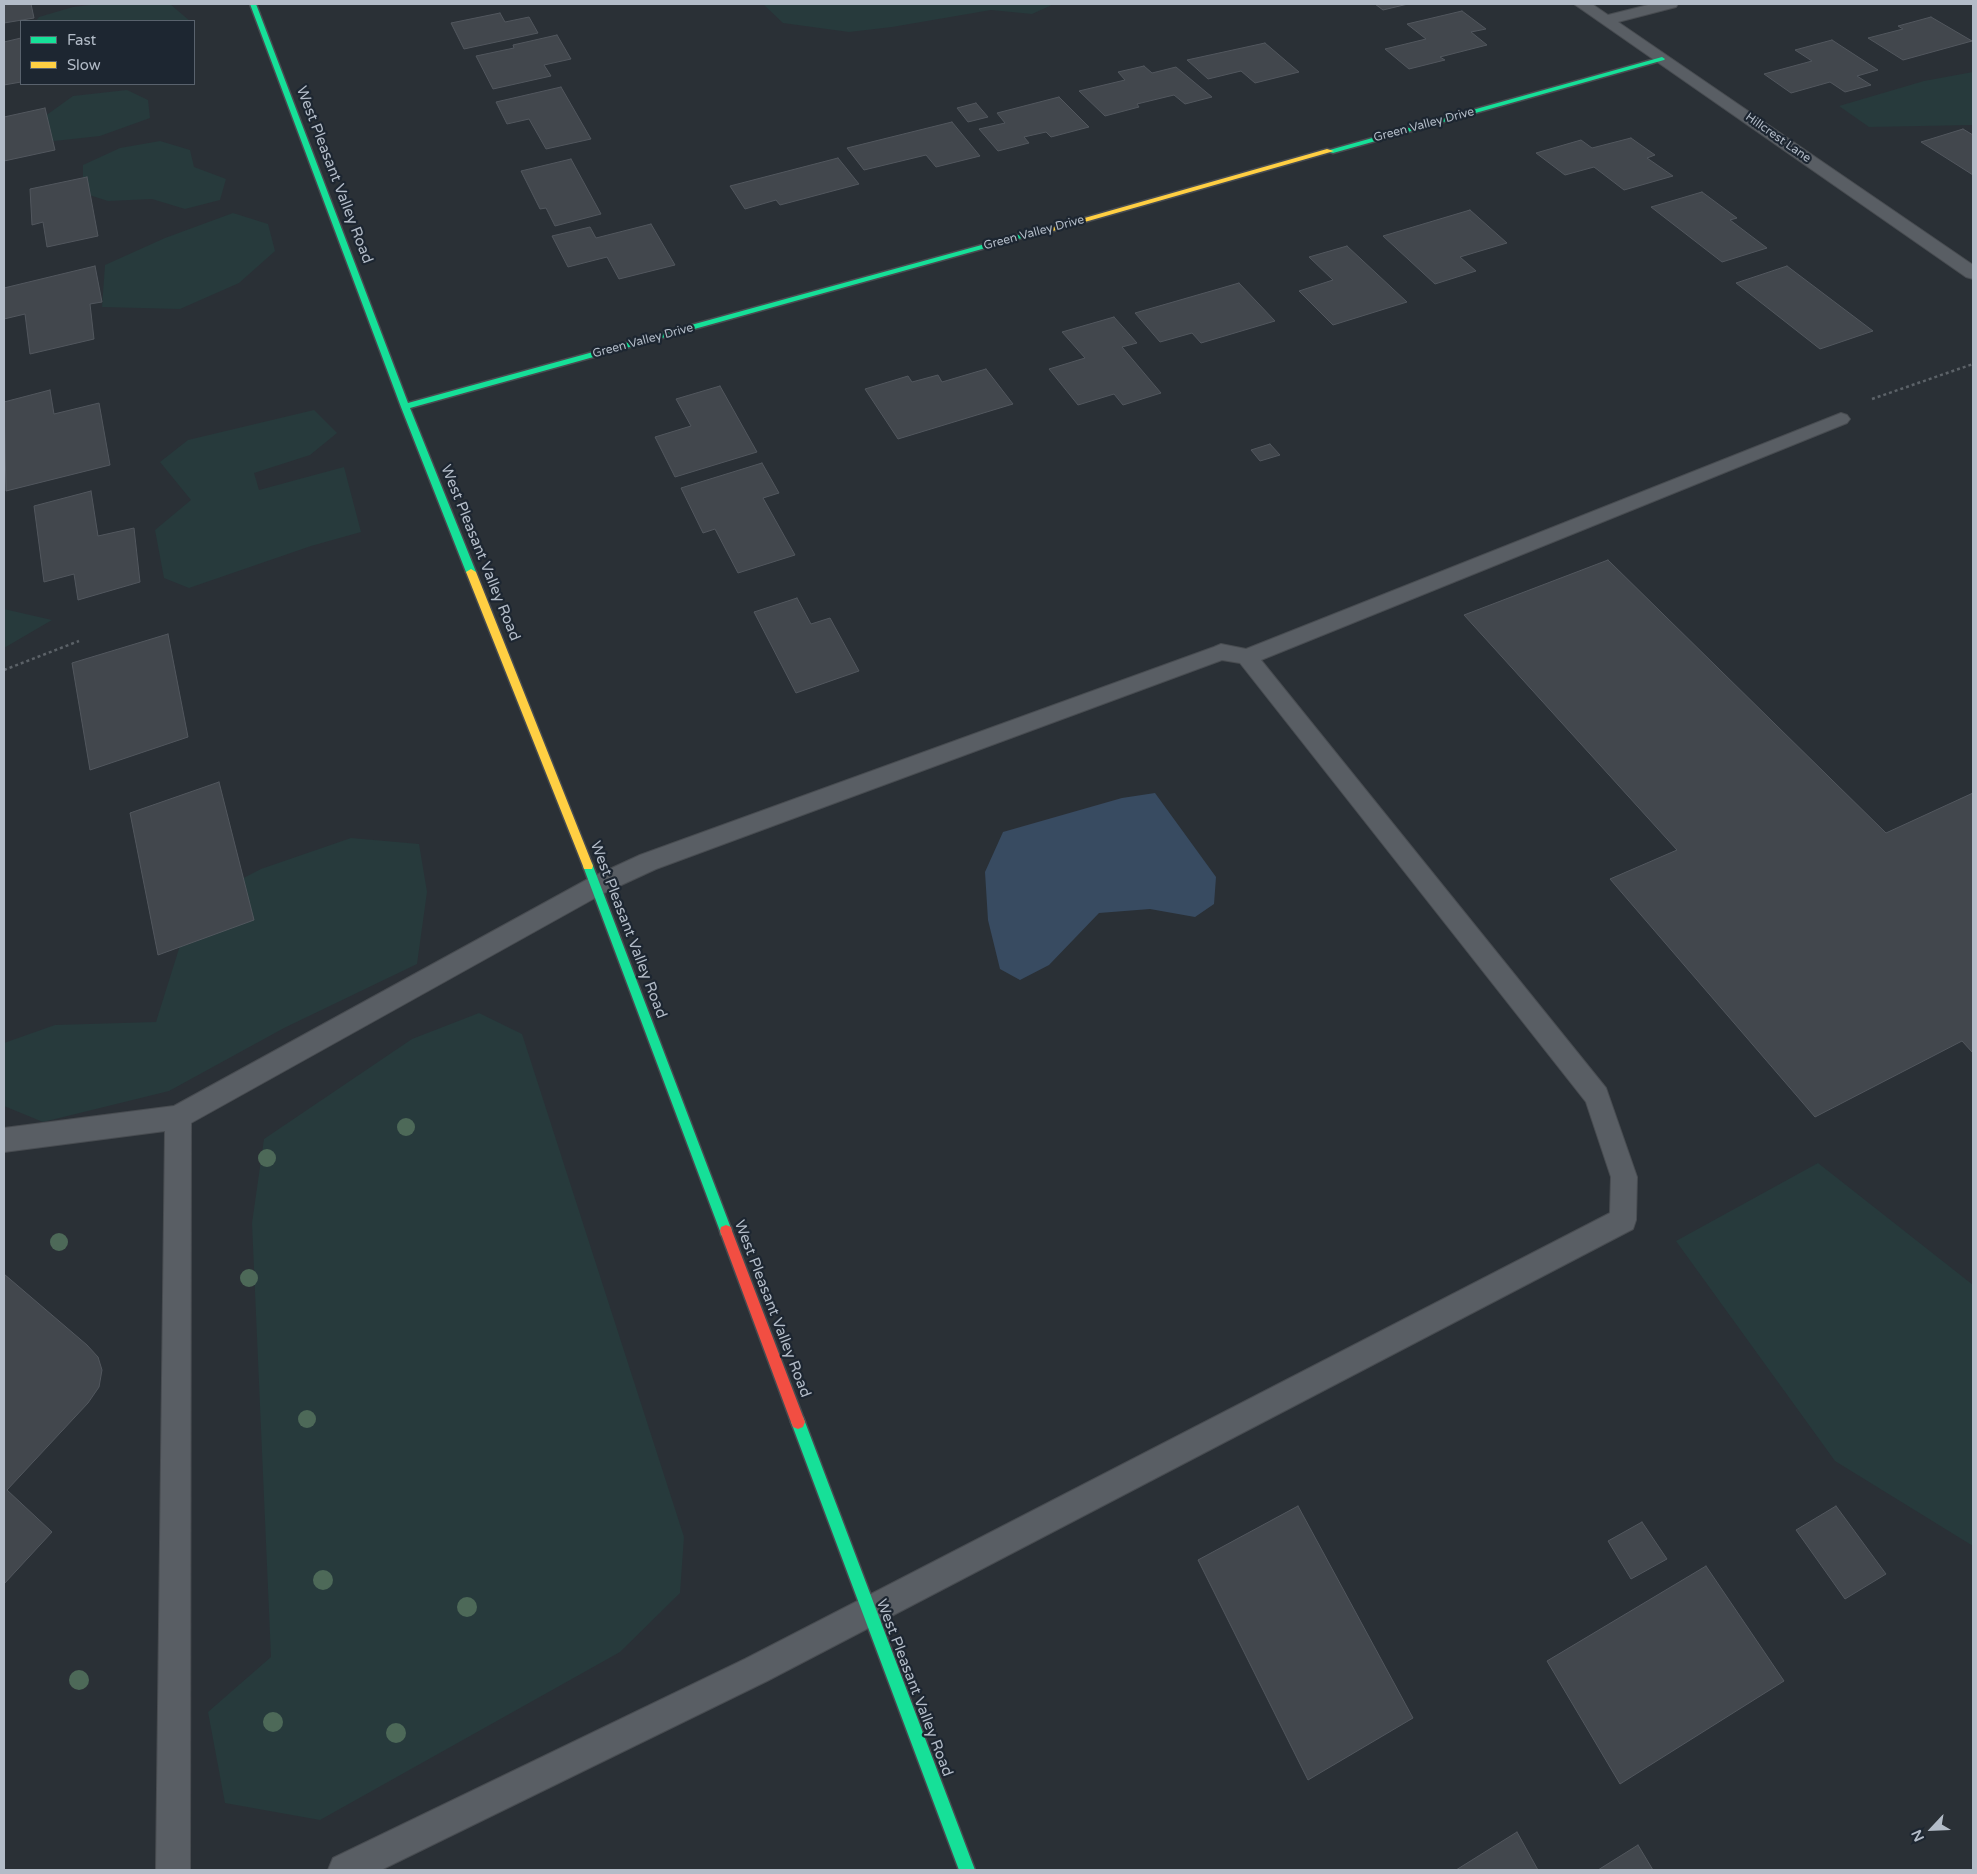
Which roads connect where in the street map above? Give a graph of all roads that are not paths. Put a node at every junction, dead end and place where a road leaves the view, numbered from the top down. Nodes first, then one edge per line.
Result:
1 (253, 4) edge
2 (1582, 4) edge
3 (1670, 4) edge
4 (1607, 20) junction
5 (1662, 59) junction
6 (1973, 273) edge
7 (405, 406) junction
8 (1841, 420) road end
9 (1247, 657) junction
10 (596, 886) junction
11 (178, 1117) junction
12 (4, 1140) edge
13 (870, 1612) junction
14 (173, 1870) edge
15 (345, 1870) edge
16 (967, 1870) edge

1 - 7 main road, West Pleasant Valley Road
2 - 4 street, Hillcrest Lane
3 - 4 street
4 - 5 street, Hillcrest Lane
5 - 6 street, Hillcrest Lane
5 - 7 main road, Green Valley Drive
7 - 10 main road, West Pleasant Valley Road
8 - 9 lane
9 - 10 lane
9 - 13 lane
10 - 11 lane
10 - 13 main road, West Pleasant Valley Road
11 - 12 lane
11 - 14 lane
13 - 15 lane
13 - 16 main road, West Pleasant Valley Road

